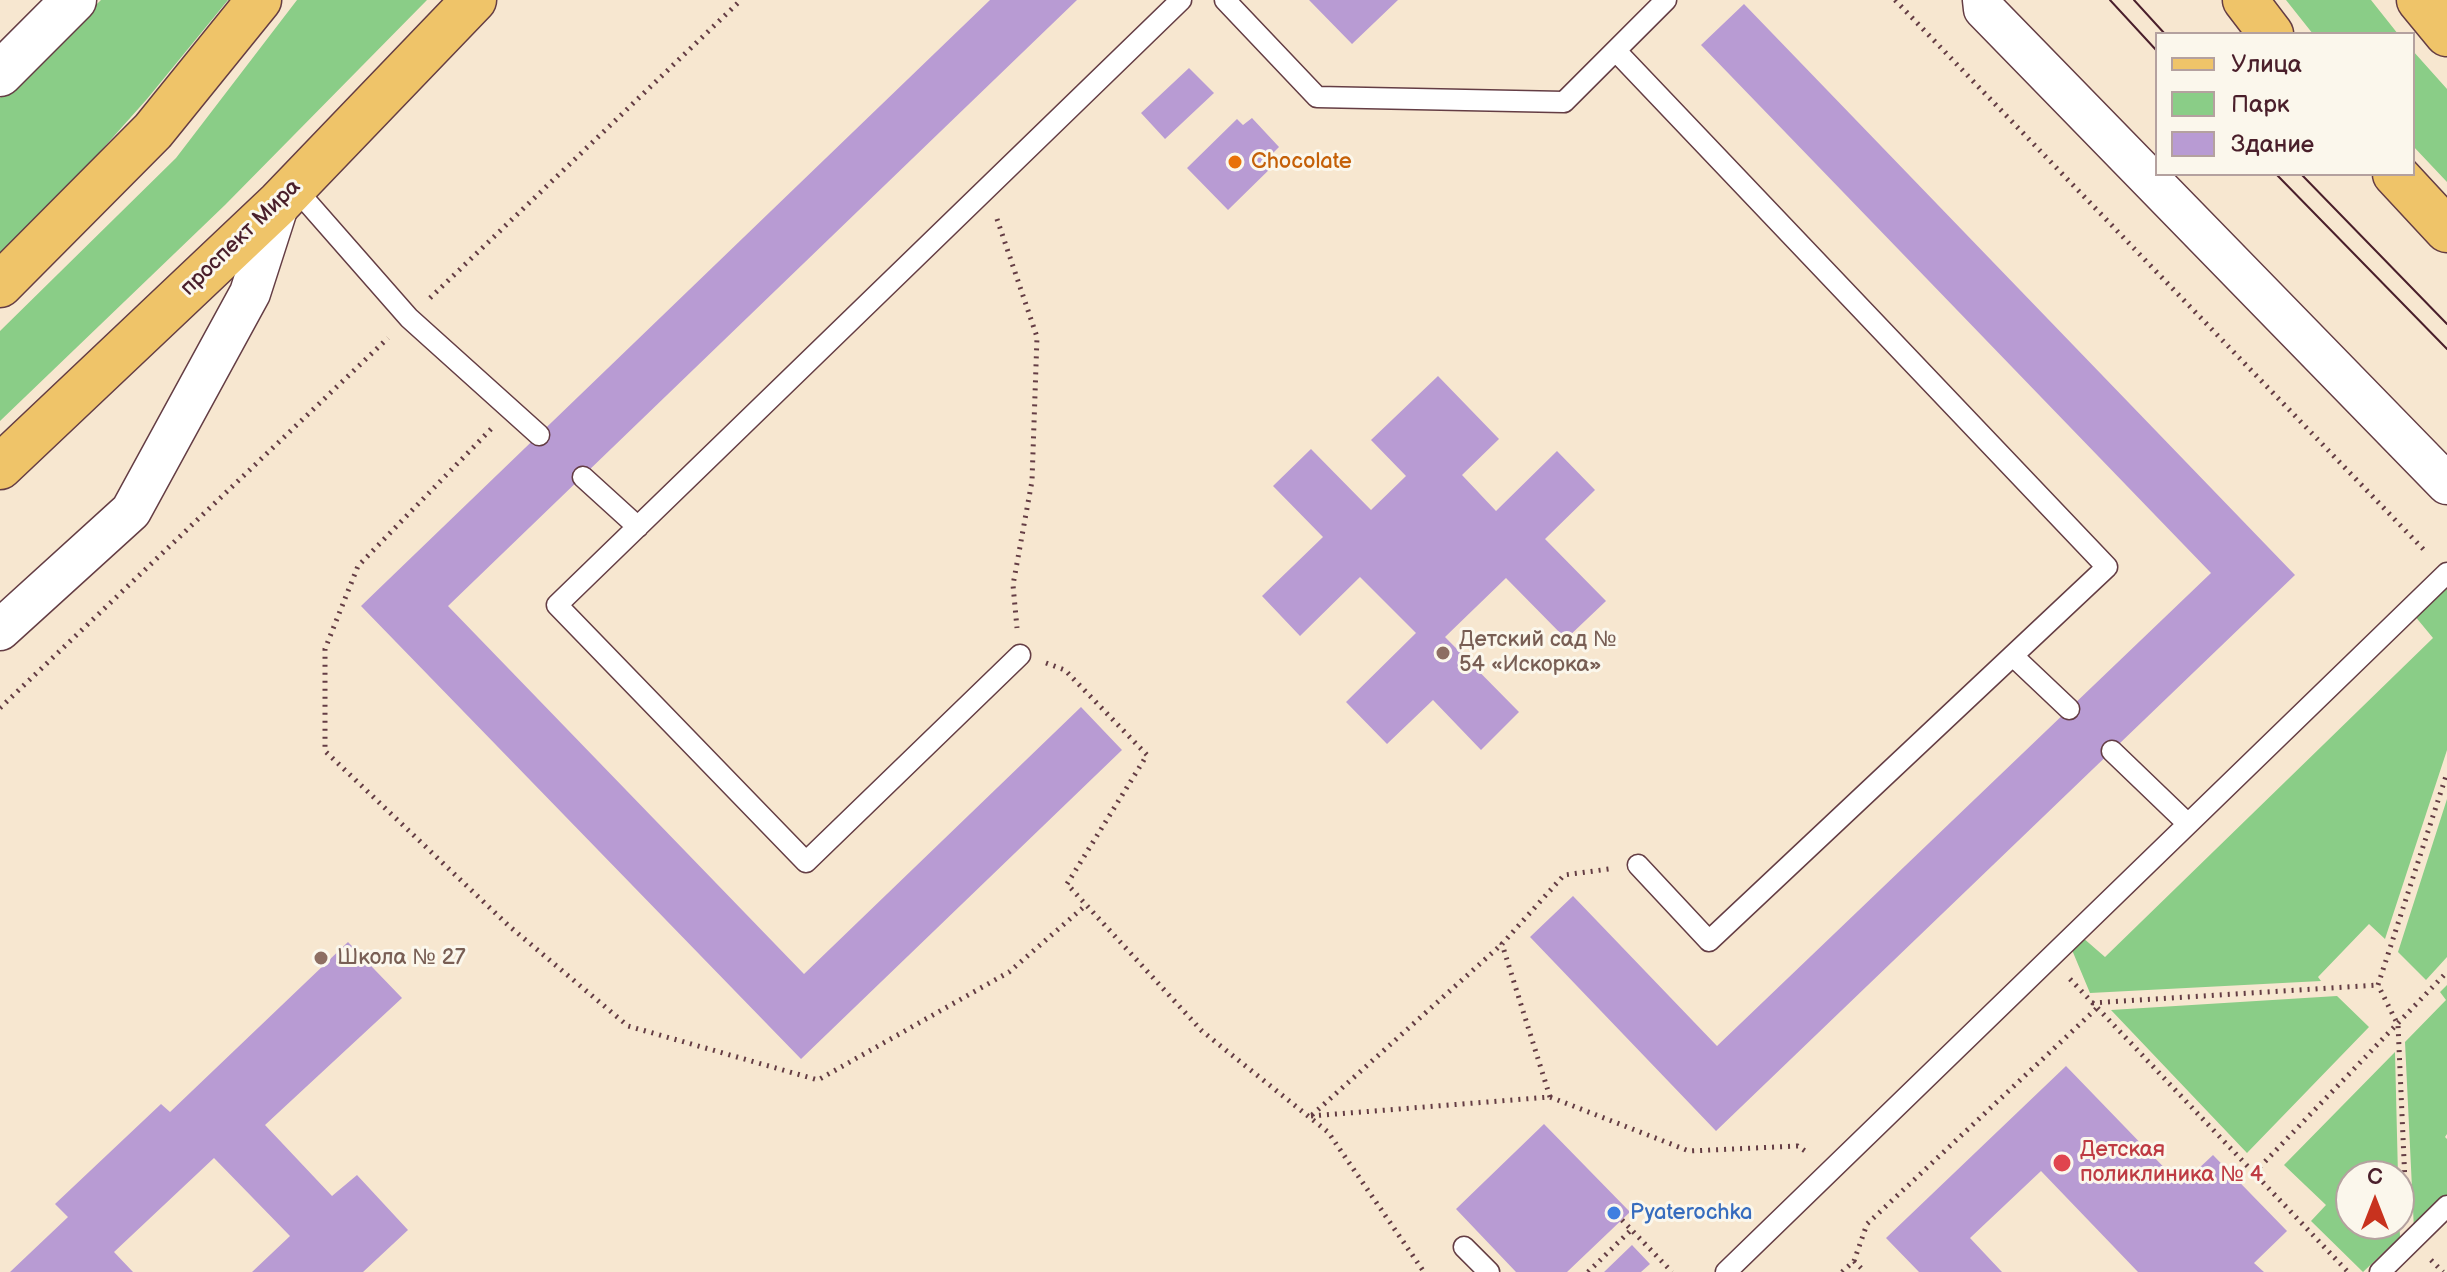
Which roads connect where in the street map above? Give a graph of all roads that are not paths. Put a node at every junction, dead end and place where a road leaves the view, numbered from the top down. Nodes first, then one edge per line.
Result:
1 (74, 0) edge
2 (259, 0) edge
3 (474, 0) edge
4 (1181, 0) edge
5 (1225, 0) edge
6 (1666, 0) edge
7 (2245, 0) edge
8 (2419, 0) edge
9 (1981, 3) edge
10 (2269, 32) edge
11 (2447, 34) edge
12 (1616, 51) junction
13 (0, 74) edge
14 (2397, 176) edge
15 (286, 195) junction
16 (2447, 230) edge
17 (0, 285) edge
18 (539, 435) dead end
19 (0, 467) edge
20 (583, 477) dead end
21 (2447, 484) edge
22 (638, 527) junction
23 (2442, 568) edge
24 (0, 630) edge
25 (1020, 655) road end
26 (2013, 656) junction
27 (2069, 709) dead end
28 (2112, 751) dead end
29 (2188, 824) junction
30 (1638, 865) road end
31 (2447, 1206) edge
32 (1464, 1247) dead end
33 (1489, 1272) edge
34 (1726, 1272) edge
35 (2380, 1272) edge

1 - 13 street
2 - 17 main road
3 - 15 main road, проспект Мира
4 - 22 lane
5 - 12 lane
6 - 12 lane
7 - 10 main road
8 - 11 main road
9 - 21 street
12 - 26 lane
14 - 16 main road
15 - 18 lane
15 - 19 main road, проспект Мира
15 - 24 street
20 - 22 lane
22 - 25 lane
23 - 29 lane
26 - 27 lane
26 - 30 lane
28 - 29 lane
29 - 34 lane
31 - 35 lane
32 - 33 lane

